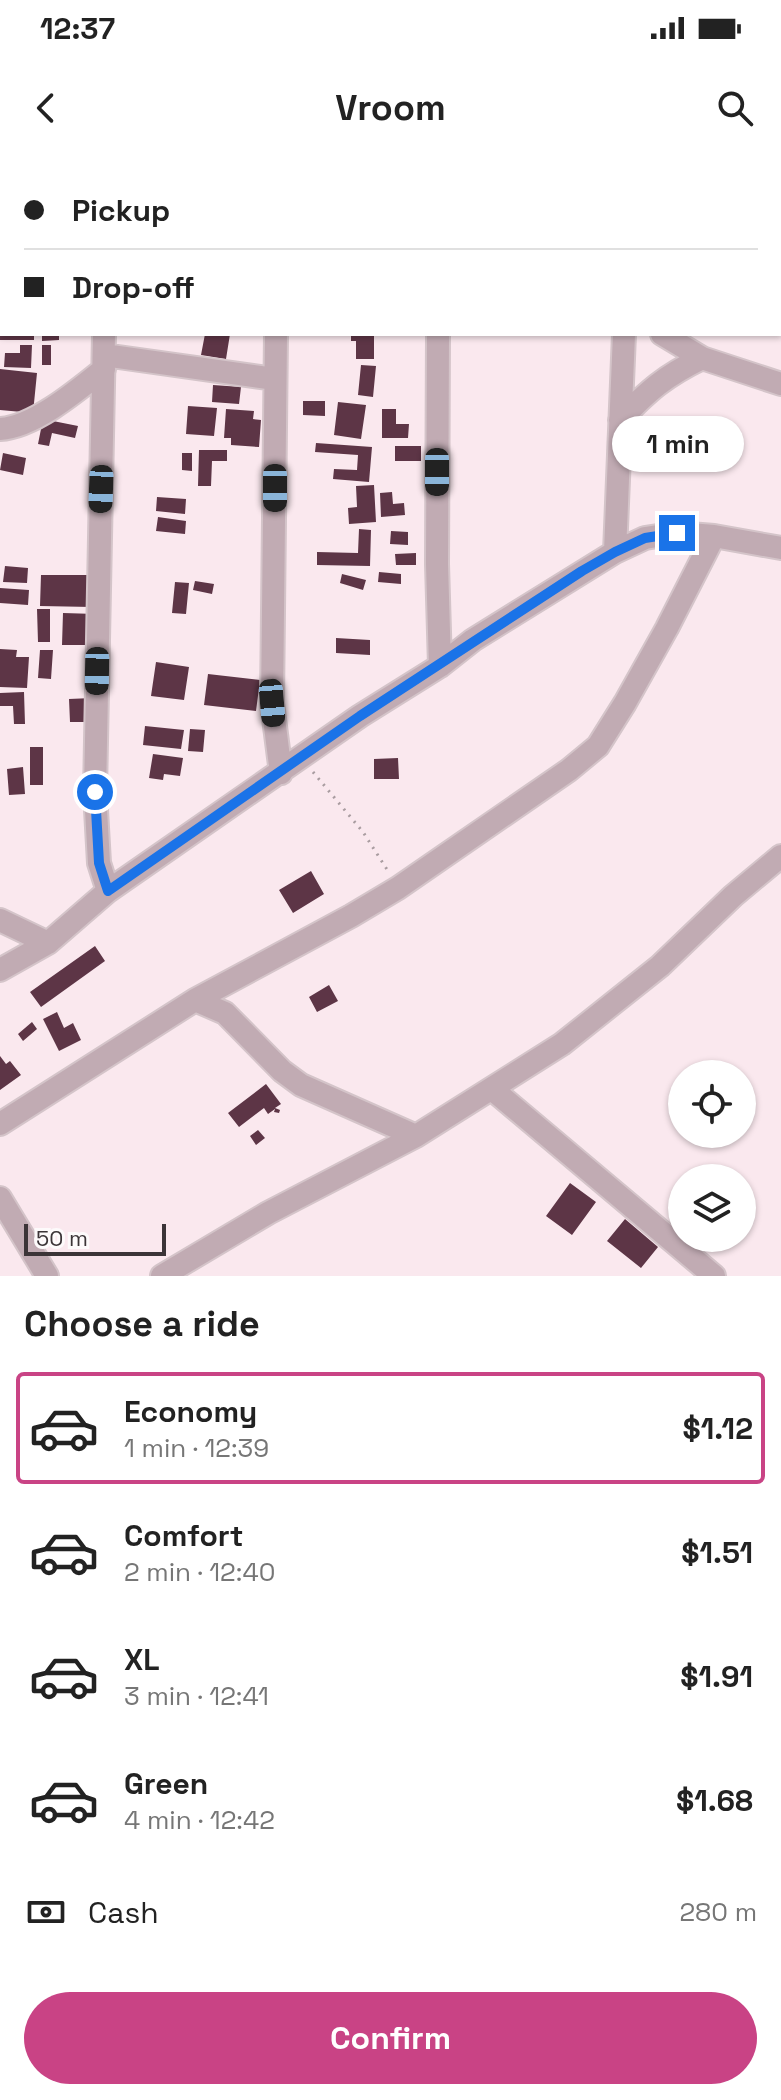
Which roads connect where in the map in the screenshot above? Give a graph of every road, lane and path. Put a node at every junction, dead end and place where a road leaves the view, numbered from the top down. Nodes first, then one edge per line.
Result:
1 (276, 336) edge
2 (438, 336) edge
3 (624, 336) edge
4 (665, 336) edge
5 (104, 353) edge
6 (702, 358) junction
7 (275, 379) junction
8 (781, 384) edge
9 (620, 420) junction
10 (0, 429) edge
11 (714, 536) junction
12 (781, 548) edge
13 (615, 552) junction
14 (440, 666) junction
15 (302, 757) junction
16 (281, 773) junction
17 (781, 856) edge
18 (398, 888) junction
19 (108, 891) junction
20 (0, 920) edge
21 (48, 943) junction
22 (0, 970) edge
23 (195, 1000) junction
24 (492, 1089) junction
25 (0, 1124) edge
26 (416, 1136) junction
27 (0, 1198) edge
28 (47, 1276) edge
29 (162, 1276) edge
30 (714, 1276) edge

1 - 7 street
2 - 14 street
3 - 9 street
4 - 6 street
5 - 7 street
5 - 10 street
5 - 19 street
6 - 8 street
6 - 9 street
7 - 16 street
9 - 13 street
11 - 12 street
11 - 13 street
11 - 18 street
13 - 14 street
14 - 15 street
15 - 16 street
15 - 18 path
16 - 19 street
17 - 24 street
18 - 23 street
19 - 21 street
20 - 21 street
21 - 22 street
23 - 25 street
23 - 26 street
24 - 26 street
24 - 30 street
26 - 29 street
27 - 28 street

